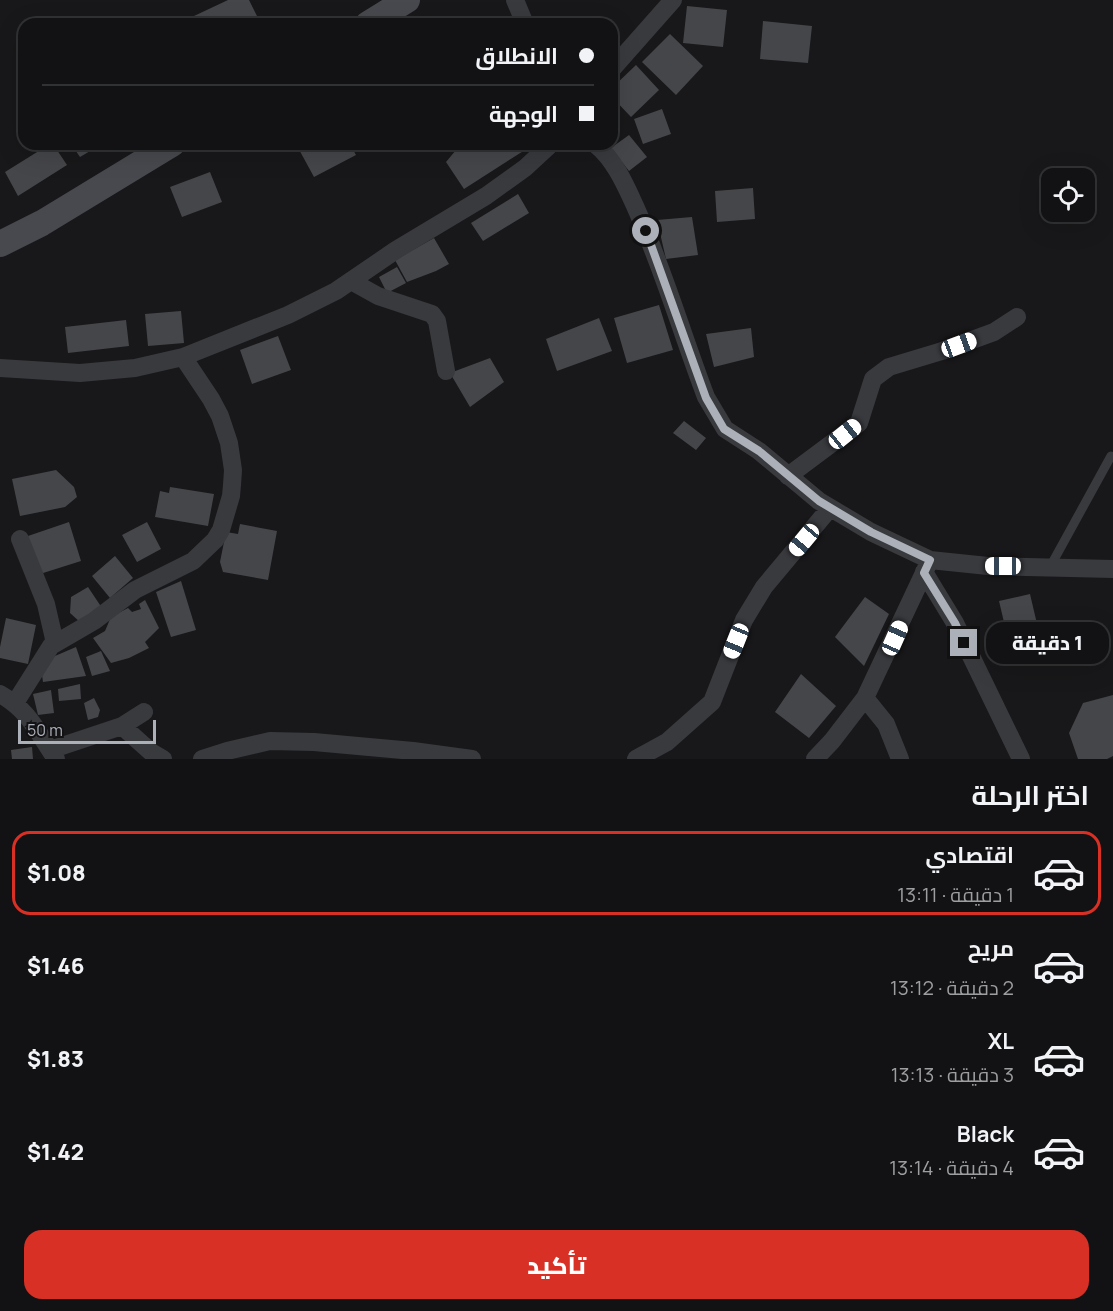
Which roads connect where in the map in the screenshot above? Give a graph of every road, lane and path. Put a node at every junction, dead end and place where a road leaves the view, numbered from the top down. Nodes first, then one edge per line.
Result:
1 (407, 0) edge
2 (515, 0) edge
3 (674, 0) edge
4 (378, 18) edge
5 (522, 18) edge
6 (618, 62) edge
7 (162, 150) edge
8 (544, 150) edge
9 (601, 150) edge
10 (0, 244) edge
11 (351, 281) junction
12 (1017, 317) dead end
13 (183, 357) junction
14 (0, 368) edge
15 (446, 371) dead end
16 (1111, 456) dead end
17 (788, 476) junction
18 (830, 508) junction
19 (20, 539) dead end
20 (927, 566) junction
21 (1050, 567) junction
22 (1110, 571) edge
23 (55, 643) junction
24 (865, 698) junction
25 (8, 699) edge
26 (144, 712) dead end
27 (122, 726) junction
28 (53, 755) edge
29 (163, 759) edge
30 (202, 759) edge
31 (472, 759) edge
32 (636, 759) edge
33 (815, 759) edge
34 (900, 759) edge
35 (1021, 759) edge

1 - 4 main road
2 - 5 street
3 - 6 street
7 - 10 main road
8 - 11 street
9 - 17 street
11 - 13 street
11 - 15 street
12 - 17 street
13 - 14 street
13 - 23 street
16 - 21 lane
17 - 18 street
18 - 20 street
18 - 32 street
19 - 23 street
20 - 21 street
20 - 24 street
20 - 35 street
21 - 22 street
23 - 25 street
24 - 33 street
24 - 34 street
25 - 28 street
26 - 27 street
27 - 28 street
27 - 29 street
30 - 31 street

